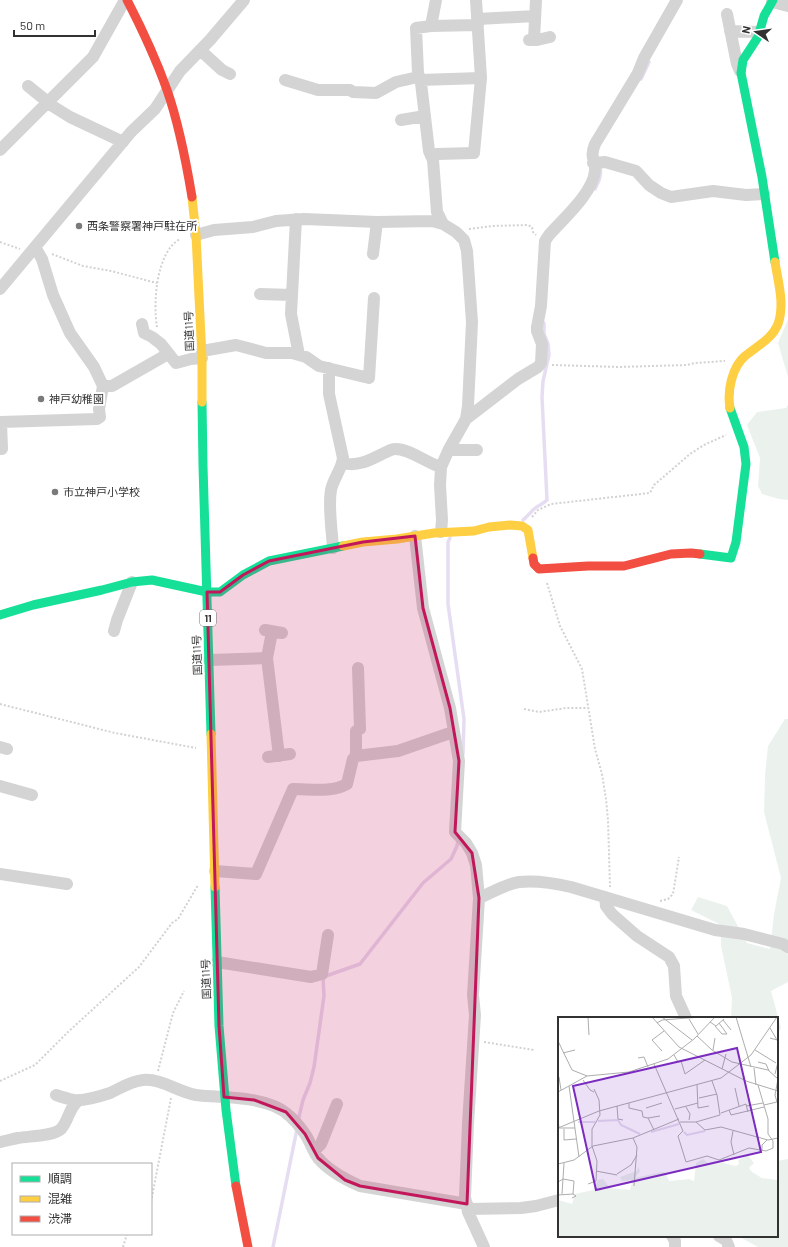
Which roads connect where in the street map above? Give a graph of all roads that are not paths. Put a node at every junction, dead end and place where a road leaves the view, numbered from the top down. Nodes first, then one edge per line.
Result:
1 (126, 0) edge
2 (244, 0) edge
3 (436, 0) edge
4 (476, 0) edge
5 (536, 0) edge
6 (676, 0) edge
7 (772, 1) edge
8 (788, 6) edge
9 (727, 14) dead end
10 (535, 16) junction
11 (478, 22) junction
12 (431, 26) junction
13 (730, 31) junction
14 (759, 32) junction
15 (550, 37) dead end
16 (200, 50) junction
17 (741, 73) junction
18 (230, 74) dead end
19 (419, 78) junction
20 (481, 78) junction
21 (284, 80) dead end
22 (28, 86) dead end
23 (167, 90) junction
24 (49, 102) junction
25 (425, 116) junction
26 (401, 120) dead end
27 (123, 142) junction
28 (0, 150) edge
29 (431, 156) junction
30 (593, 163) junction
31 (764, 194) junction
32 (296, 219) junction
33 (377, 222) junction
34 (443, 224) junction
35 (196, 235) junction
36 (33, 250) junction
37 (373, 254) dead end
38 (0, 289) edge
39 (260, 294) dead end
40 (292, 295) junction
41 (374, 298) dead end
42 (142, 324) dead end
43 (168, 354) junction
44 (202, 354) junction
45 (299, 355) junction
46 (329, 368) junction
47 (103, 386) junction
48 (466, 418) junction
49 (0, 449) edge
50 (449, 449) junction
51 (477, 450) dead end
52 (342, 463) junction
53 (441, 467) junction
54 (441, 532) junction
55 (415, 536) junction
56 (333, 548) junction
57 (132, 582) junction
58 (207, 592) junction
59 (0, 615) edge
60 (114, 631) dead end
61 (273, 632) dead end
62 (267, 658) junction
63 (209, 660) junction
64 (358, 668) dead end
65 (453, 732) junction
66 (279, 756) dead end
67 (356, 756) junction
68 (0, 786) edge
69 (32, 795) dead end
70 (215, 871) junction
71 (0, 874) edge
72 (67, 884) dead end
73 (479, 898) junction
74 (607, 898) junction
75 (328, 935) dead end
76 (788, 947) edge
77 (217, 962) junction
78 (686, 1017) edge
79 (56, 1095) dead end
80 (224, 1097) junction
81 (79, 1100) junction
82 (337, 1104) dead end
83 (0, 1142) edge
84 (314, 1151) junction
85 (558, 1200) edge
86 (467, 1206) junction
87 (673, 1237) edge
88 (721, 1237) edge
89 (248, 1247) edge
90 (484, 1247) edge
91 (675, 1247) edge
92 (729, 1247) edge

1 - 23 main road, 国道11号 / 11
1 - 24 street
2 - 16 street
3 - 12 street
4 - 11 street
5 - 10 street
6 - 30 street
7 - 8 street
7 - 14 main road
9 - 13 street
10 - 11 street
10 - 15 street
11 - 12 street
11 - 20 street
12 - 19 street
13 - 14 street
13 - 17 street
14 - 17 main road
16 - 18 street
16 - 23 street
17 - 31 main road
19 - 20 street
19 - 21 street
19 - 25 street
20 - 29 street
22 - 24 street
23 - 27 street
23 - 35 main road, 国道11号 / 11
24 - 27 street
24 - 28 street
25 - 26 street
25 - 29 street
27 - 36 street
29 - 34 street
30 - 31 street
30 - 48 street
31 - 54 main road
32 - 33 street
32 - 35 street
32 - 40 street
33 - 34 street
33 - 37 street
34 - 48 street
35 - 44 main road, 国道11号 / 11
36 - 38 street
36 - 47 street
39 - 40 street
40 - 45 street
41 - 46 street
42 - 43 street
43 - 44 street
43 - 47 street
44 - 45 street
44 - 58 main road, 国道11号 / 11
45 - 46 street
46 - 52 street
47 - 49 street
48 - 50 street
50 - 51 street
50 - 53 street
52 - 53 street
52 - 56 street
53 - 54 street
54 - 55 main road
55 - 56 main road
55 - 65 street
56 - 58 main road
57 - 58 main road
57 - 59 main road
57 - 60 street
58 - 63 main road, 国道11号 / 11
61 - 62 street
62 - 63 street
62 - 66 street
63 - 70 main road, 国道11号 / 11
64 - 67 street
65 - 67 street
65 - 73 street
67 - 70 street
68 - 69 street
70 - 77 main road, 国道11号 / 11
71 - 72 street
73 - 74 street
73 - 86 street
74 - 76 street
74 - 78 street
75 - 77 street
77 - 80 main road, 国道11号 / 11
79 - 81 street
80 - 81 street
80 - 84 street
80 - 89 main road, 国道11号 / 11
81 - 83 street
82 - 84 street
84 - 86 street
85 - 86 street
86 - 90 street
87 - 91 street
88 - 92 street

